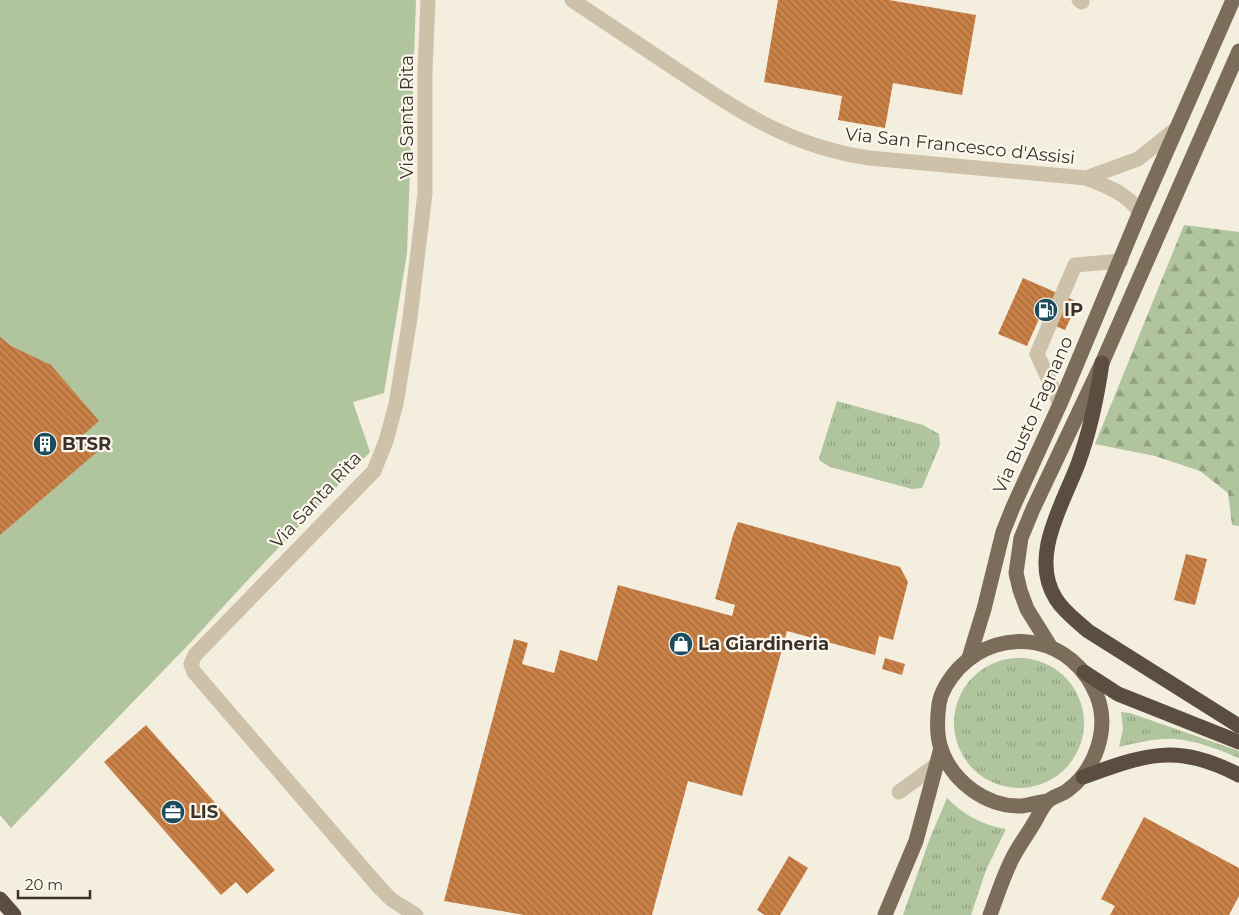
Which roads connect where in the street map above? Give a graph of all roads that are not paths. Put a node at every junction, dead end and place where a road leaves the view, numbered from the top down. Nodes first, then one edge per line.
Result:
1 (428, 0) edge
2 (572, 0) edge
3 (1233, 0) edge
4 (1239, 51) edge
5 (1177, 128) junction
6 (1086, 178) junction
7 (1140, 212) junction
8 (1120, 261) junction
9 (1102, 363) junction
10 (1060, 404) junction
11 (1050, 646) junction
12 (969, 658) junction
13 (1084, 672) junction
14 (1239, 726) edge
15 (1239, 742) edge
16 (941, 748) junction
17 (936, 765) junction
18 (1239, 775) edge
19 (1082, 777) junction
20 (899, 792) dead end
21 (1048, 801) junction
22 (0, 899) edge
23 (14, 915) edge
24 (416, 915) edge
25 (885, 915) edge
26 (990, 915) edge

1 - 24 street, Via Santa Rita
2 - 6 street, Via San Francesco d'Assisi
3 - 5 main road, Via Busto Fagnano
4 - 9 main road
5 - 6 street, Via San Francesco d'Assisi
5 - 7 main road, Via Busto Fagnano
6 - 7 street, Via San Francesco d'Assisi
7 - 8 main road, Via Busto Fagnano
8 - 10 main road, Via Busto Fagnano
8 - 10 street
9 - 11 main road
9 - 14 highway
10 - 12 main road, Via Busto Fagnano
11 - 12 main road
11 - 13 main road
12 - 16 main road
13 - 15 highway
13 - 19 main road
16 - 17 main road
16 - 21 main road
17 - 20 street
17 - 25 main road
18 - 19 highway
19 - 21 main road
21 - 26 main road
22 - 23 highway

